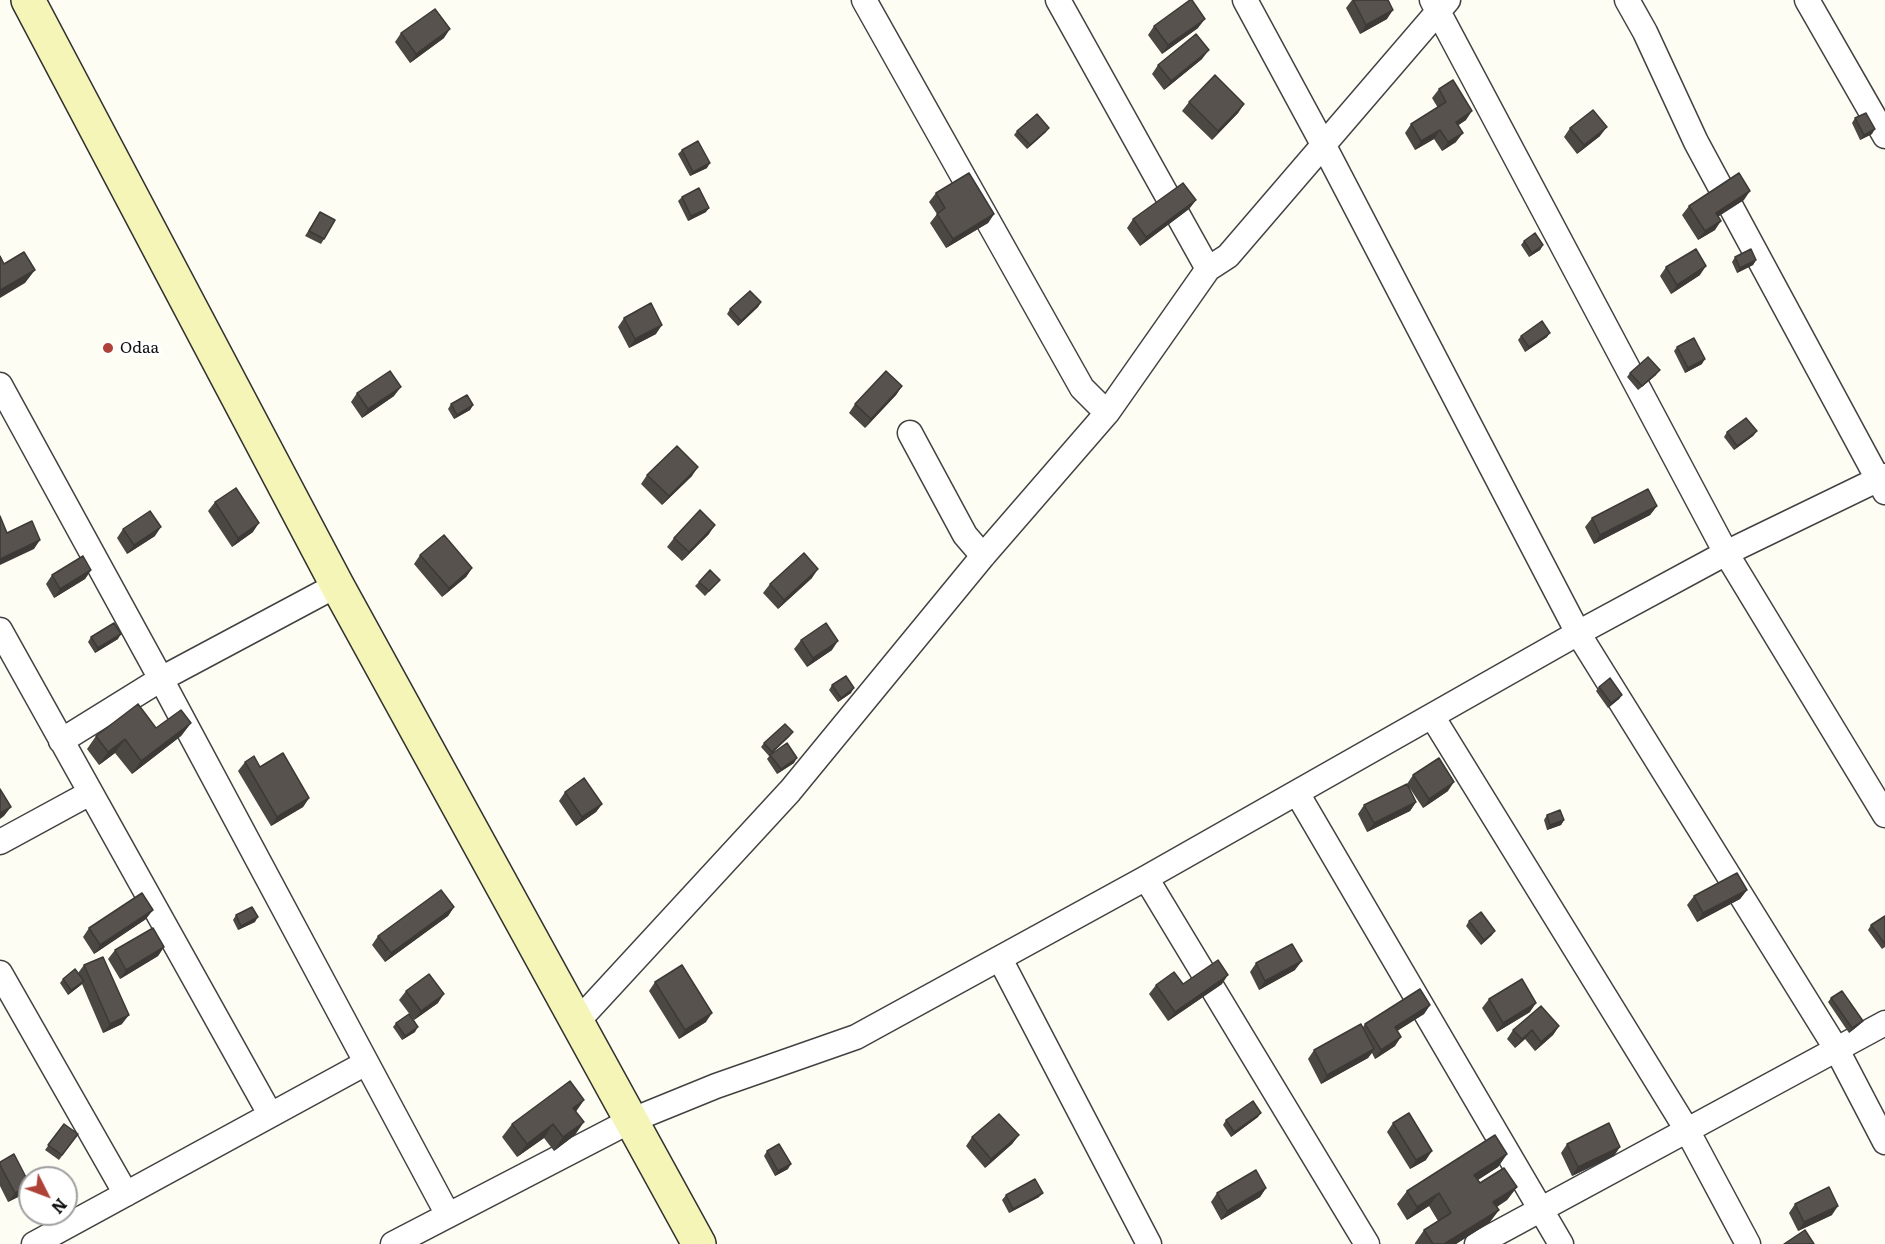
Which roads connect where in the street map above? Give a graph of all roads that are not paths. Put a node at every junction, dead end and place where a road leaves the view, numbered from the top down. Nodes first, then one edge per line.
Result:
1 (28, 0) edge
2 (864, 0) edge
3 (1058, 0) edge
4 (1245, 0) edge
5 (1627, 0) edge
6 (1808, 0) edge
7 (1439, 4) edge
8 (1885, 136) edge
9 (1324, 146) junction
10 (1208, 269) junction
11 (0, 385) edge
12 (1107, 412) junction
13 (910, 433) dead end
14 (1882, 483) edge
15 (1726, 553) junction
16 (983, 556) junction
17 (337, 585) junction
18 (0, 630) edge
19 (1578, 633) junction
20 (161, 679) junction
21 (1432, 716) junction
22 (61, 741) junction
23 (90, 793) junction
24 (1296, 793) junction
25 (1885, 815) edge
26 (0, 842) edge
27 (1146, 878) junction
28 (1000, 959) junction
29 (0, 973) edge
30 (577, 1022) junction
31 (1885, 1023) edge
32 (1837, 1050) junction
33 (366, 1063) junction
34 (270, 1114) junction
35 (630, 1120) junction
36 (1687, 1130) junction
37 (1885, 1142) edge
38 (126, 1194) junction
39 (1542, 1209) junction
40 (448, 1215) junction
41 (34, 1244) edge
42 (393, 1244) edge
43 (699, 1244) edge
44 (1149, 1244) edge
45 (1367, 1244) edge
46 (1477, 1244) edge
47 (1561, 1244) edge
48 (1748, 1244) edge

1 - 17 main road
2 - 12 street
3 - 10 street
4 - 9 street
5 - 14 street
6 - 8 street
7 - 9 street
7 - 15 street
9 - 10 street
9 - 19 street
10 - 12 street
11 - 20 street
12 - 16 street
13 - 16 street
14 - 15 street
15 - 19 street
15 - 25 street
16 - 30 street
17 - 20 street
17 - 30 main road
18 - 22 street
19 - 21 street
19 - 32 street
20 - 22 street
20 - 33 street
21 - 24 street
21 - 36 street
22 - 23 street
23 - 26 street
23 - 34 street
24 - 27 street
24 - 39 street
27 - 28 street
27 - 45 street
28 - 35 street
28 - 44 street
29 - 38 street
30 - 35 main road
31 - 32 street
32 - 36 street
32 - 37 street
33 - 34 street
33 - 40 street
34 - 38 street
35 - 40 street
35 - 43 main road
36 - 39 street
36 - 48 street
38 - 41 street
39 - 46 street
39 - 47 street
40 - 42 street

